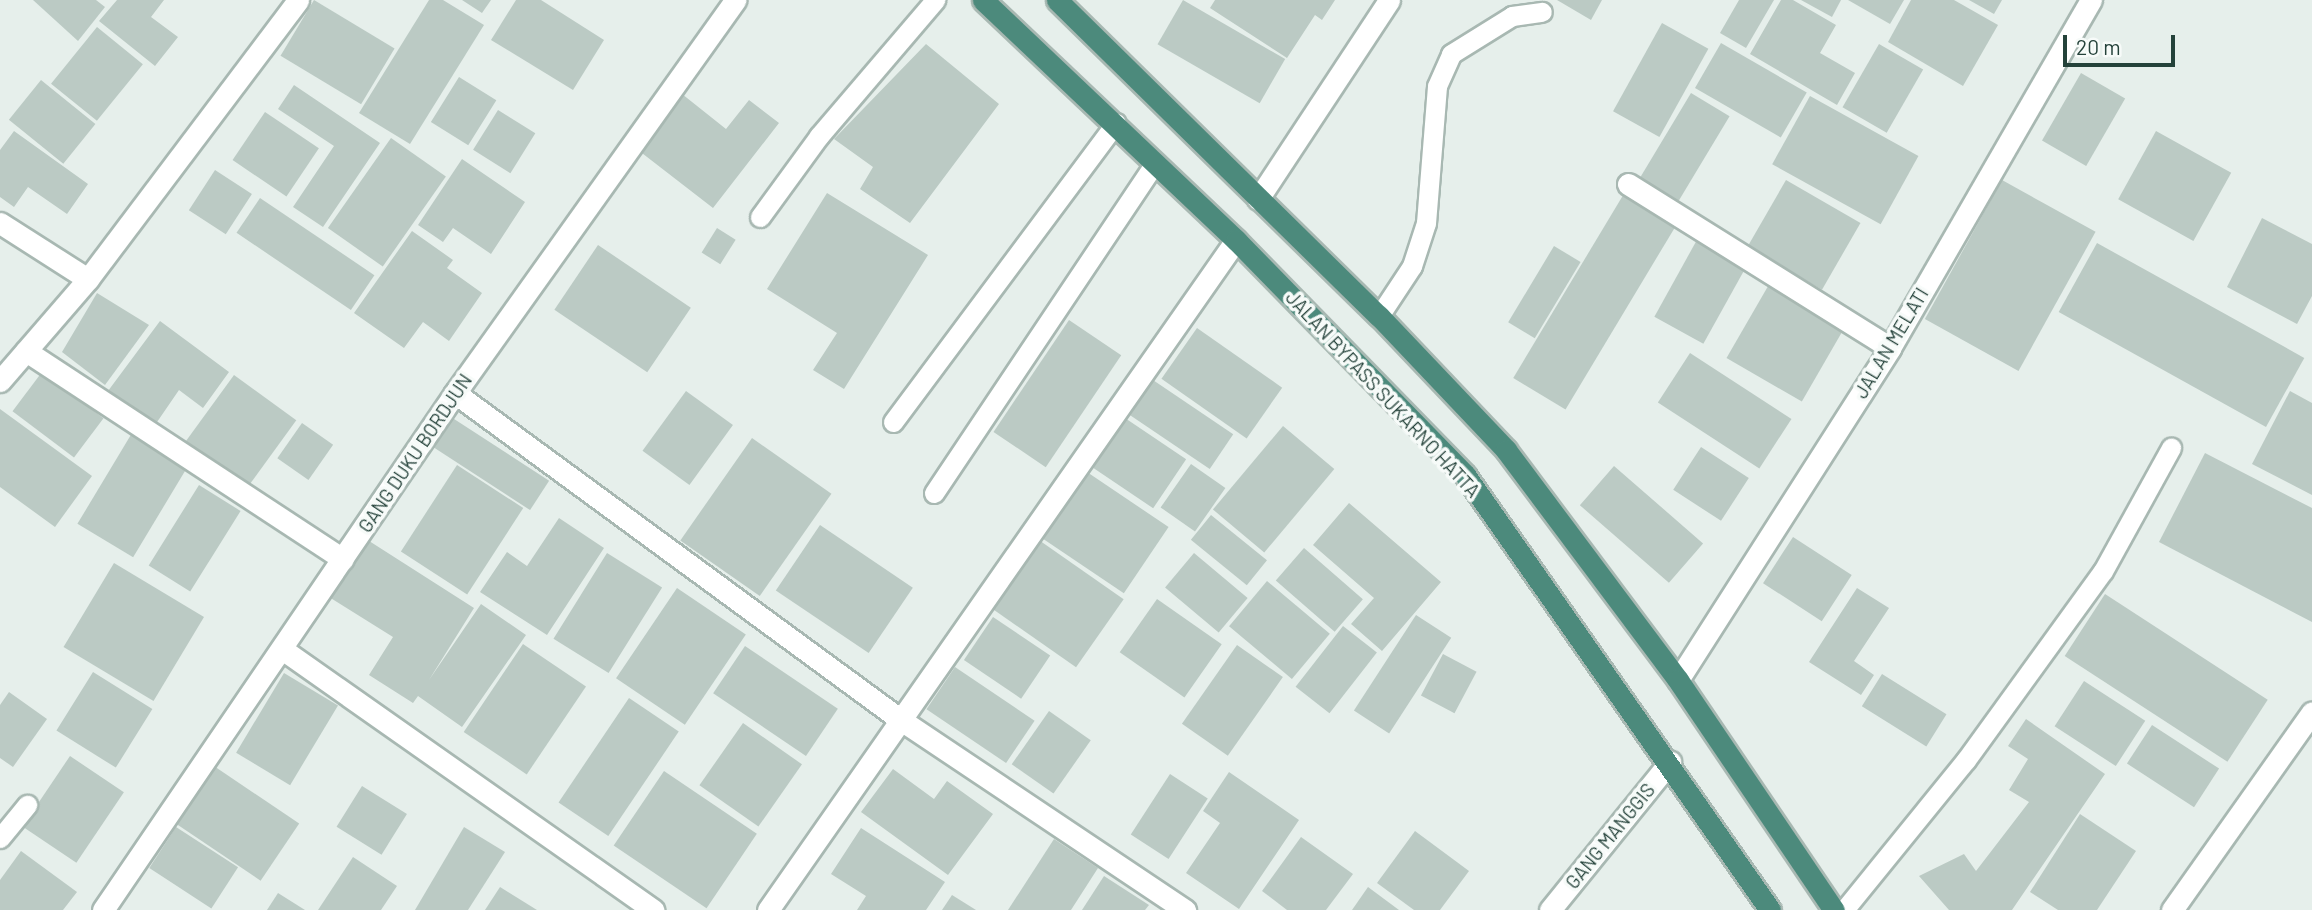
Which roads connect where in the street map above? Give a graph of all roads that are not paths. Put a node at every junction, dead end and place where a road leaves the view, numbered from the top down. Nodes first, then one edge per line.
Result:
1 (298, 0) edge
2 (735, 0) edge
3 (934, 0) edge
4 (983, 0) edge
5 (1057, 0) edge
6 (1389, 0) edge
7 (2091, 0) edge
8 (1542, 12) dead end
9 (1116, 123) junction
10 (1154, 164) junction
11 (1628, 184) dead end
12 (1258, 199) junction
13 (760, 217) dead end
14 (0, 223) edge
15 (1236, 240) junction
16 (88, 279) junction
17 (1379, 316) junction
18 (1890, 348) junction
19 (26, 351) junction
20 (0, 382) edge
21 (455, 393) junction
22 (892, 422) dead end
23 (2171, 448) dead end
24 (934, 493) dead end
25 (343, 559) junction
26 (282, 649) junction
27 (1678, 680) junction
28 (901, 720) junction
29 (2308, 726) edge
30 (1670, 762) junction
31 (26, 805) dead end
32 (0, 838) edge
33 (103, 910) edge
34 (653, 910) edge
35 (768, 910) edge
36 (1185, 910) edge
37 (1550, 910) edge
38 (1770, 910) edge
39 (1835, 910) edge
40 (1844, 910) edge
41 (2172, 910) edge

1 - 16 street
2 - 21 street, GANG DUKU BORDJUN
3 - 13 lane
4 - 9 highway, JALAN BYPASS SUKARNO HATTA
5 - 12 highway
6 - 12 street
7 - 18 street, JALAN MELATI
8 - 17 lane
9 - 10 highway, JALAN BYPASS SUKARNO HATTA
9 - 22 lane
10 - 15 highway, JALAN BYPASS SUKARNO HATTA
10 - 24 lane
11 - 18 street
12 - 17 highway
14 - 16 street
15 - 28 street
15 - 30 highway, JALAN BYPASS SUKARNO HATTA
16 - 19 street
17 - 27 highway
18 - 27 street, JALAN MELATI
19 - 20 street
19 - 25 street
21 - 25 street, GANG DUKU BORDJUN
21 - 28 street
23 - 40 lane
25 - 26 street, GANG DUKU BORDJUN
26 - 33 street, GANG DUKU BORDJUN
26 - 34 street
27 - 39 highway
28 - 35 street
28 - 36 street
29 - 41 street
30 - 37 street, GANG MANGGIS
30 - 38 highway, JALAN BYPASS SUKARNO HATTA
31 - 32 lane

